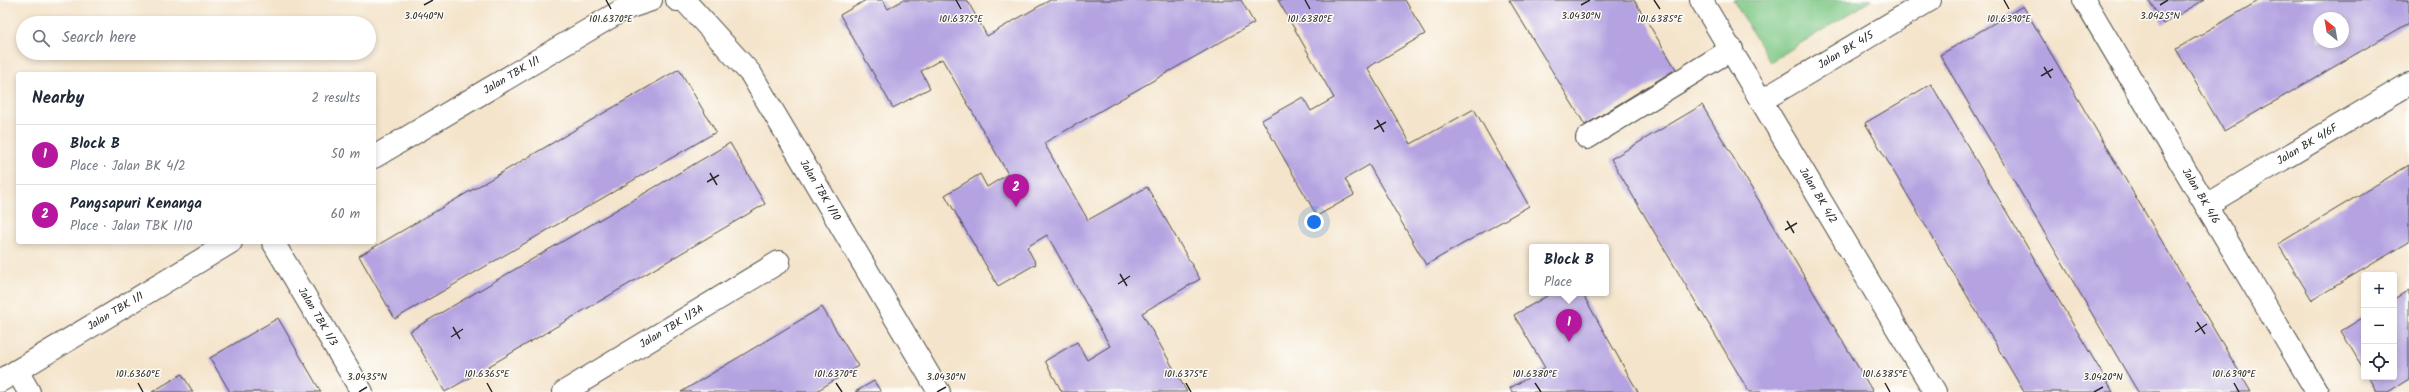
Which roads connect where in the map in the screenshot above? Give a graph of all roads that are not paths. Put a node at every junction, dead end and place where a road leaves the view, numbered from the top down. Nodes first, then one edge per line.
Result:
1 (652, 0) edge
2 (677, 0) edge
3 (684, 0) edge
4 (1701, 0) edge
5 (1930, 0) edge
6 (2084, 0) edge
7 (1732, 49) junction
8 (2409, 84) edge
9 (1761, 101) junction
10 (1587, 138) dead end
11 (376, 156) edge
12 (2206, 206) junction
13 (228, 244) edge
14 (274, 244) edge
15 (779, 262) dead end
16 (8, 376) edge
17 (29, 392) edge
18 (362, 392) edge
19 (564, 392) edge
20 (939, 392) edge
21 (1935, 392) edge
22 (2317, 392) edge

1 - 11 street, Jalan TBK 1/1
2 - 3 street
3 - 20 street, Jalan TBK 1/10
4 - 7 street, Jalan BK 4/2
5 - 9 street, Jalan BK 4/5
6 - 12 street, Jalan BK 4/6
7 - 9 street, Jalan BK 4/2
7 - 10 street
8 - 12 street, Jalan BK 4/6F
9 - 21 street, Jalan BK 4/2
12 - 22 street, Jalan BK 4/6
13 - 16 street, Jalan TBK 1/1
14 - 18 street, Jalan TBK 1/3
15 - 19 street, Jalan TBK 1/3A
16 - 17 street

